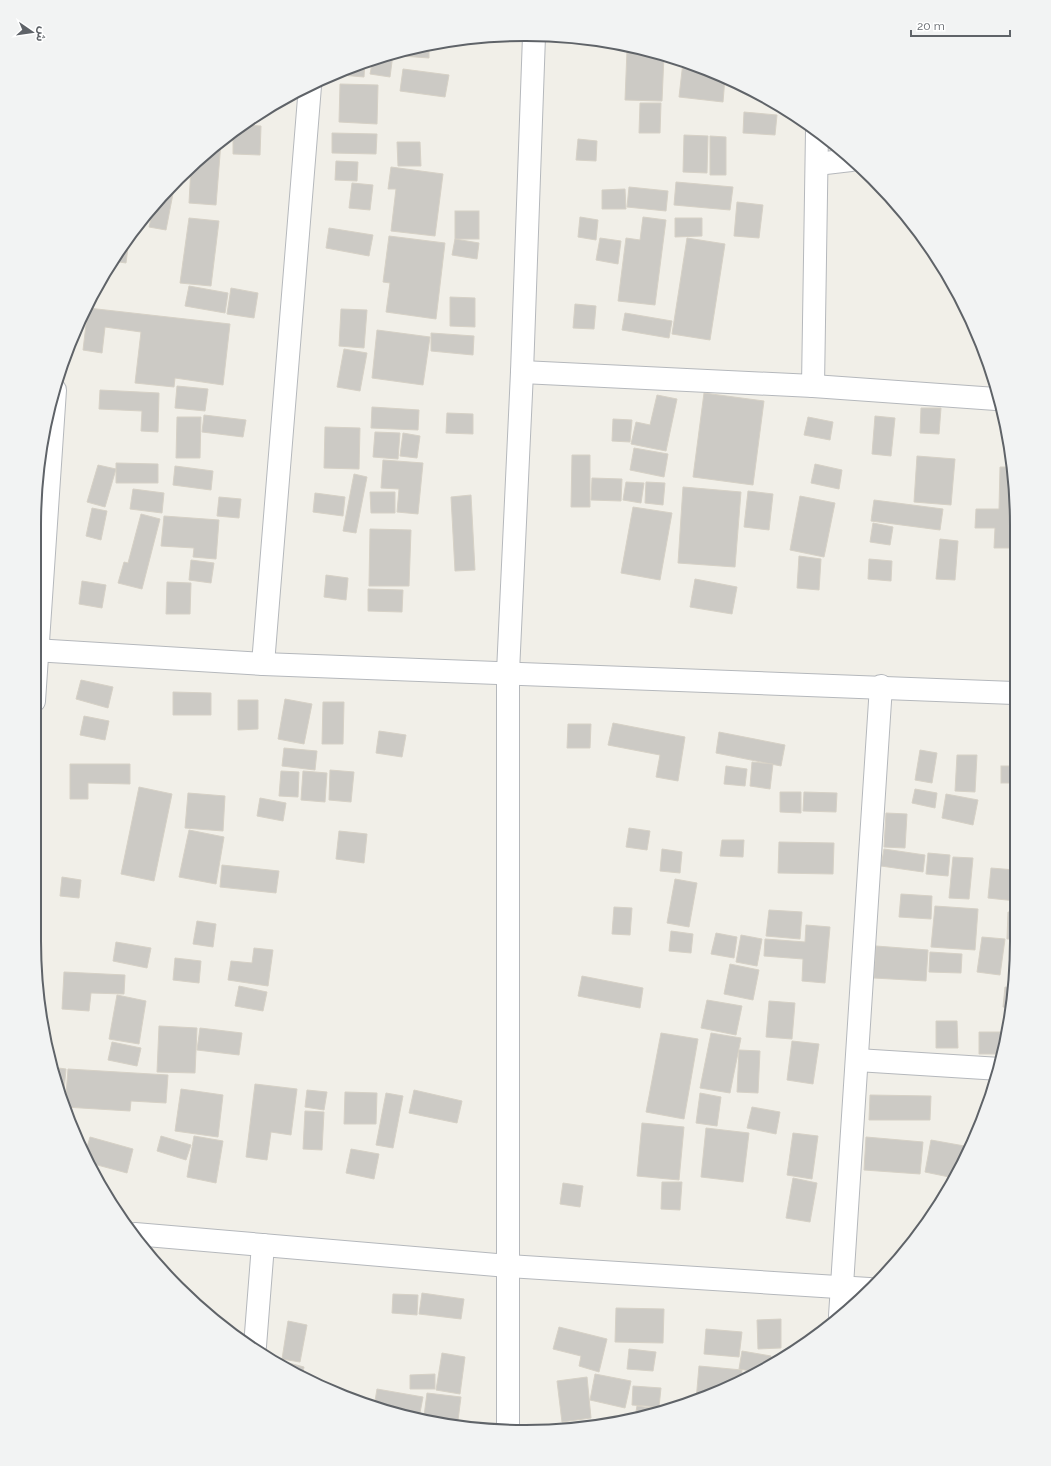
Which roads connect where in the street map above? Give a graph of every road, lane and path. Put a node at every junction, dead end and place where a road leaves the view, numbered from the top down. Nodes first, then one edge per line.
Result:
1 (534, 41) edge
2 (310, 92) edge
3 (817, 139) edge
4 (845, 161) edge
5 (817, 164) junction
6 (522, 372) junction
7 (813, 386) junction
8 (993, 399) edge
9 (53, 420) edge
10 (41, 582) edge
11 (41, 650) edge
12 (263, 664) junction
13 (508, 672) junction
14 (881, 686) junction
15 (1010, 693) edge
16 (857, 1060) junction
17 (992, 1069) edge
18 (141, 1234) edge
19 (263, 1245) junction
20 (508, 1266) junction
21 (843, 1288) junction
22 (862, 1289) edge
23 (841, 1308) edge
24 (255, 1342) edge
25 (508, 1424) edge

1 - 6 street
2 - 12 street
3 - 5 street
4 - 5 street
5 - 7 street
6 - 7 street
6 - 13 street
7 - 8 street
9 - 10 street
11 - 12 street
12 - 13 street
13 - 14 street
13 - 20 street
14 - 15 street
14 - 16 street
16 - 17 street
16 - 21 street
18 - 19 street
19 - 20 street
19 - 24 street
20 - 21 street
20 - 25 street
21 - 22 street
21 - 23 street

